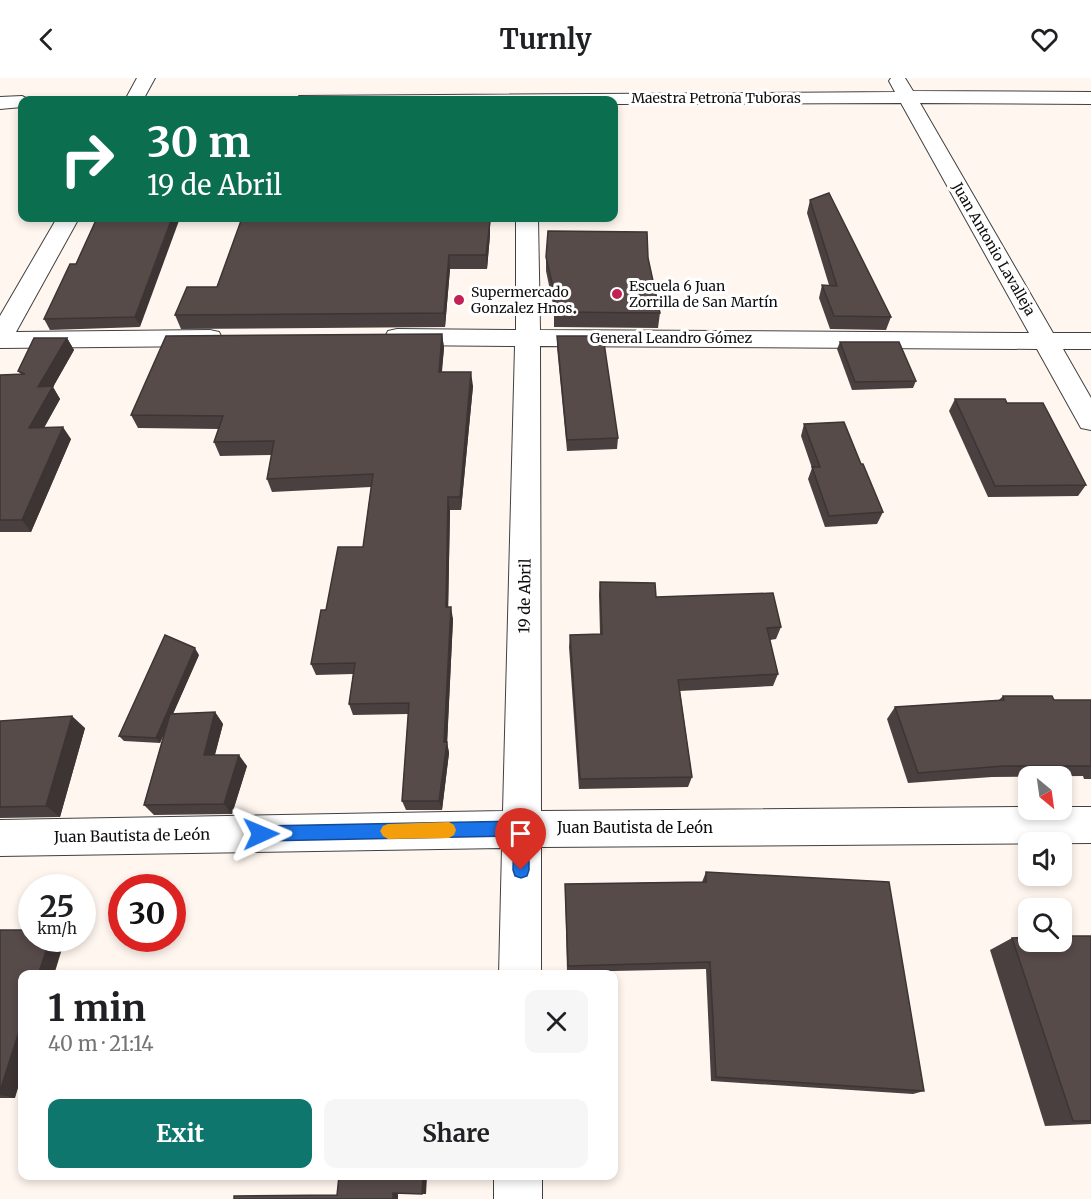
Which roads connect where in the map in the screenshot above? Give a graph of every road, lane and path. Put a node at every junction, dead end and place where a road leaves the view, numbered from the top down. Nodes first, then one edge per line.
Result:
1 (146, 78) edge
2 (526, 78) edge
3 (901, 87) edge
4 (136, 96) edge
5 (526, 96) edge
6 (618, 97) edge
7 (1091, 98) edge
8 (0, 102) edge
9 (18, 102) edge
10 (66, 222) edge
11 (527, 222) edge
12 (528, 336) junction
13 (376, 337) edge
14 (235, 338) edge
15 (0, 339) edge
16 (1091, 340) edge
17 (1046, 341) junction
18 (1091, 421) edge
19 (1091, 825) edge
20 (522, 829) junction
21 (0, 838) edge
22 (520, 970) edge
23 (518, 1180) edge
24 (518, 1199) edge

1 - 4 street
2 - 5 street
3 - 6 street, Maestra Petrona Tuboras
3 - 7 street, Maestra Petrona Tuboras
3 - 17 street, Juan Antonio Lavalleja
8 - 9 street
10 - 15 street
11 - 12 street, 19 de Abril
12 - 13 street, General Leandro Gómez
12 - 17 street, General Leandro Gómez
12 - 20 street, 19 de Abril
14 - 15 street
16 - 17 street, General Leandro Gómez
17 - 18 street, Juan Antonio Lavalleja
19 - 20 street, Juan Bautista de León
20 - 21 street, Juan Bautista de León
20 - 22 street, 19 de Abril
23 - 24 street

